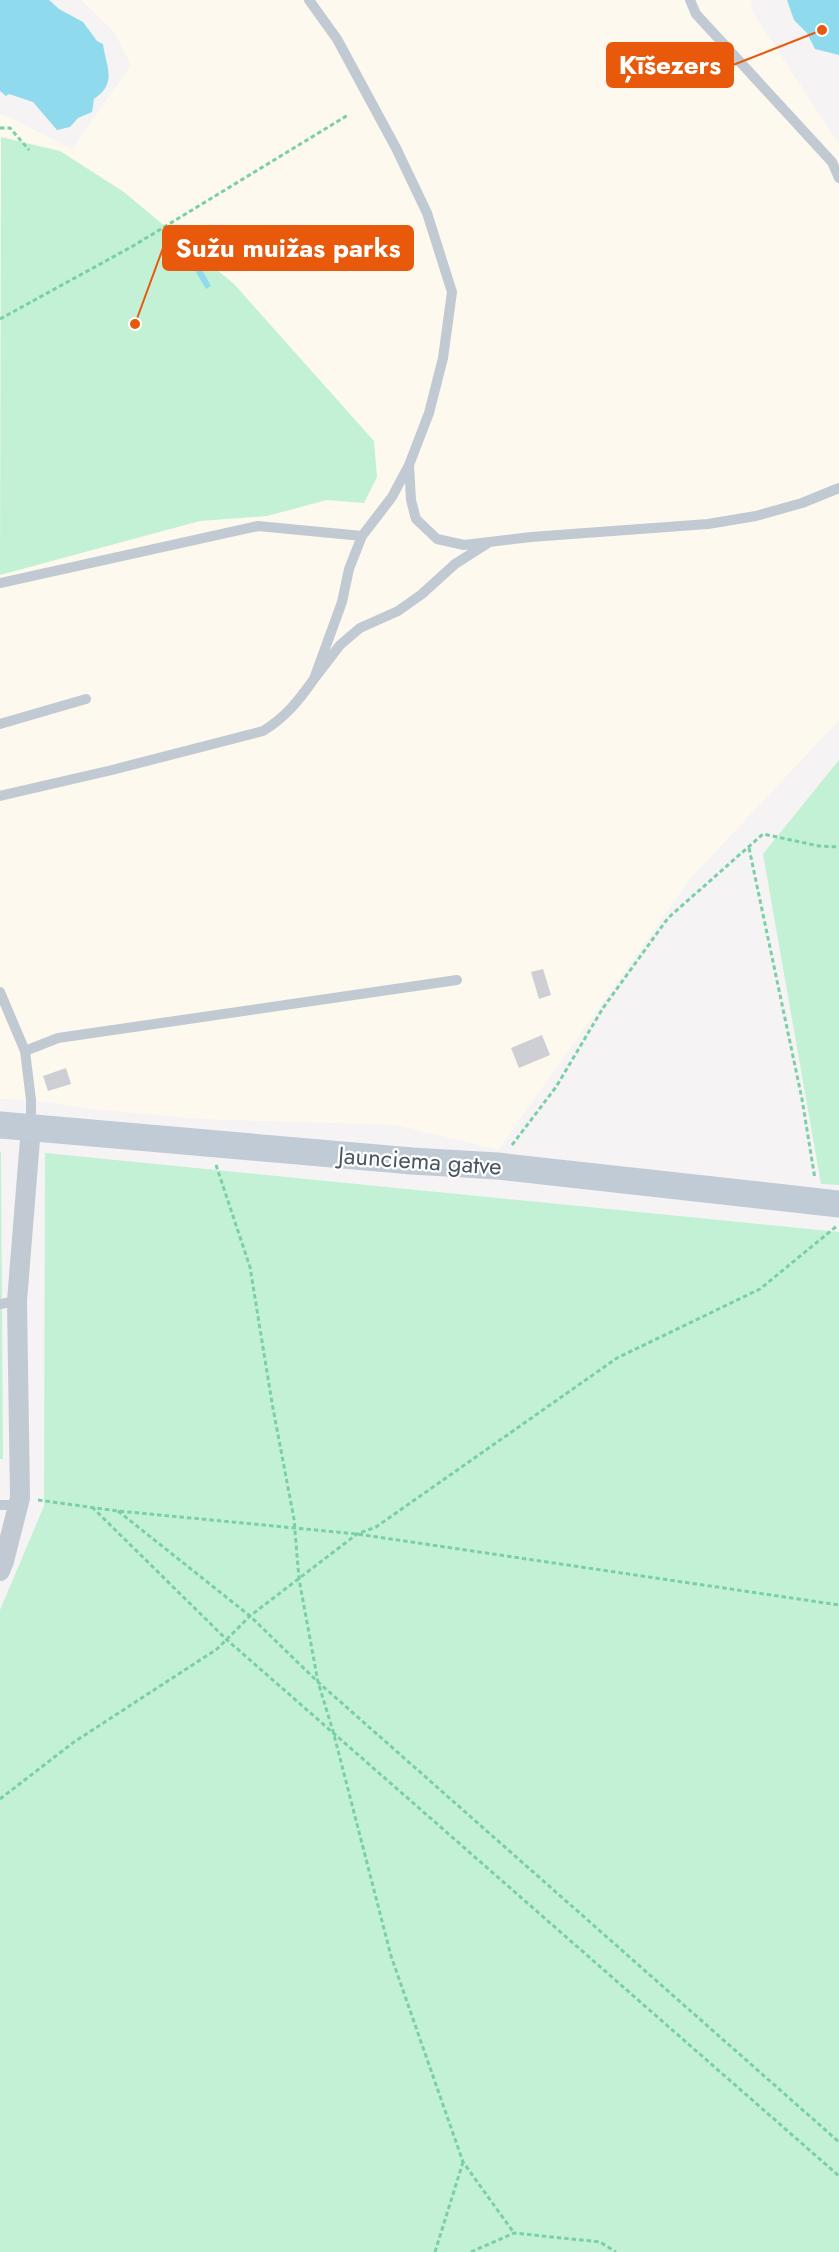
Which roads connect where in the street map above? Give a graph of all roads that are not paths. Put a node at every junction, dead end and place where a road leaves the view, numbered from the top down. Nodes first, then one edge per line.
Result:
1 (309, 0) edge
2 (690, 0) edge
3 (839, 178) edge
4 (410, 465) junction
5 (839, 488) edge
6 (362, 536) junction
7 (488, 543) junction
8 (0, 583) edge
9 (314, 679) junction
10 (86, 699) dead end
11 (0, 724) edge
12 (0, 796) edge
13 (457, 980) dead end
14 (0, 992) edge
15 (25, 1051) junction
16 (0, 1125) edge
17 (31, 1127) junction
18 (829, 1203) edge
19 (8, 1303) edge
20 (13, 1503) edge
21 (0, 1571) edge

1 - 4 lane
2 - 3 lane
4 - 6 lane
4 - 7 lane
5 - 7 lane
6 - 8 lane
6 - 9 lane
7 - 9 lane
9 - 12 lane
10 - 11 lane
13 - 15 lane
14 - 15 lane
15 - 17 lane
16 - 17 main road, Jaunciema gatve
17 - 18 main road, Jaunciema gatve
17 - 19 street
19 - 20 street
20 - 21 street

